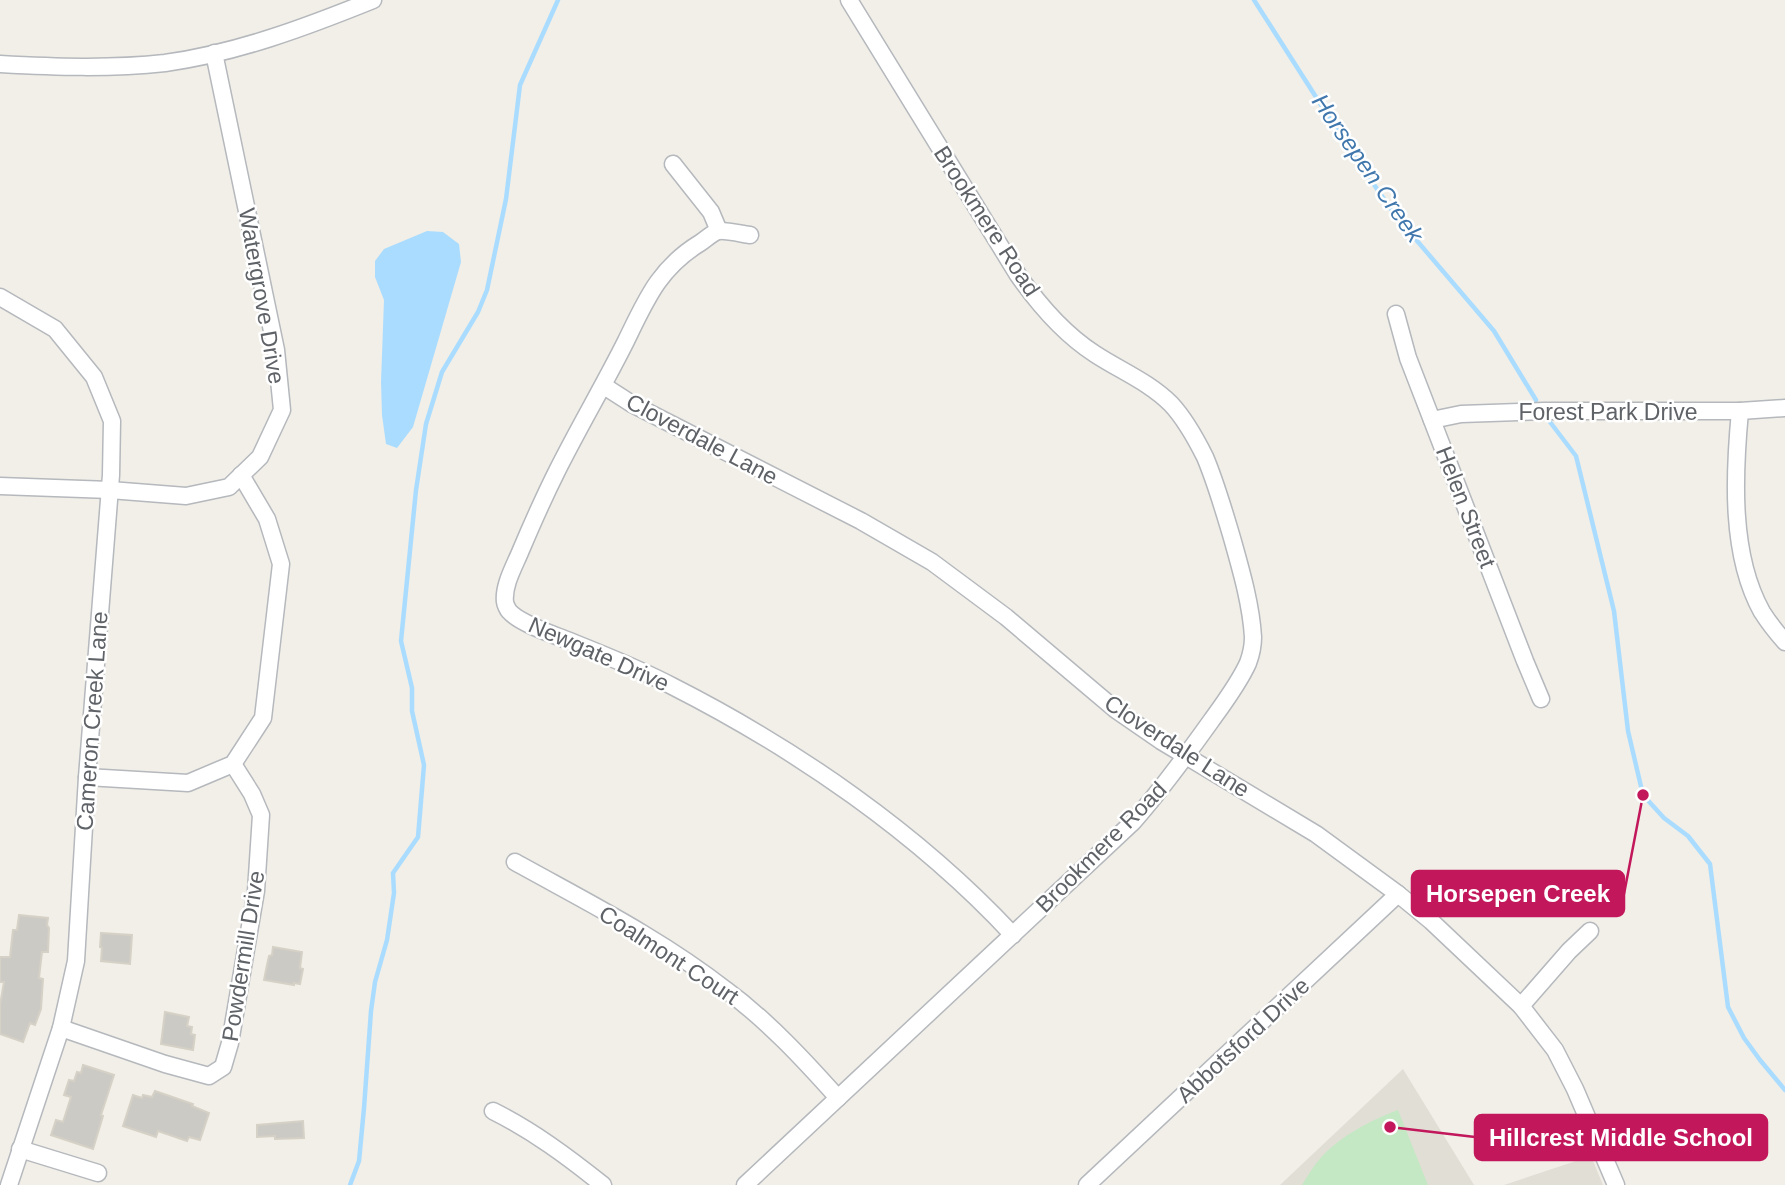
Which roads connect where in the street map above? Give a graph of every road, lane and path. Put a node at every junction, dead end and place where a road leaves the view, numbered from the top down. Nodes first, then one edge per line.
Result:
1 (373, 0) edge
2 (849, 0) edge
3 (214, 53) junction
4 (0, 64) edge
5 (673, 164) dead end
6 (719, 231) junction
7 (750, 235) dead end
8 (0, 297) edge
9 (1396, 314) dead end
10 (604, 386) junction
11 (1785, 408) edge
12 (1740, 411) junction
13 (1432, 420) junction
14 (240, 475) junction
15 (0, 486) edge
16 (110, 490) junction
17 (1785, 642) edge
18 (1541, 699) dead end
19 (1186, 756) junction
20 (233, 764) junction
21 (87, 777) junction
22 (514, 862) dead end
23 (1398, 894) junction
24 (1590, 931) dead end
25 (1013, 935) junction
26 (1521, 1006) junction
27 (61, 1028) junction
28 (838, 1098) junction
29 (493, 1111) dead end
30 (20, 1149) junction
31 (98, 1173) dead end
32 (9, 1185) edge
33 (603, 1185) edge
34 (745, 1185) edge
35 (1087, 1185) edge
36 (1616, 1185) edge

1 - 3 street
2 - 19 street, Brookmere Road
3 - 4 street
3 - 14 street, Watergrove Drive
5 - 6 street
6 - 7 street
6 - 10 street, Newgate Drive
8 - 16 street, Cameron Creek Lane
9 - 13 street, Helen Street
10 - 19 street, Cloverdale Lane
10 - 25 street, Newgate Drive
11 - 12 street, Forest Park Drive
12 - 13 street, Forest Park Drive
12 - 17 street
13 - 18 street, Helen Street
14 - 16 street, Watergrove Drive
14 - 20 street
15 - 16 street, Watergrove Drive
16 - 21 street, Cameron Creek Lane
19 - 23 street, Cloverdale Lane
19 - 25 street, Brookmere Road
20 - 21 street
20 - 27 street, Powdermill Drive
21 - 27 street, Cameron Creek Lane
22 - 28 street, Coalmont Court
23 - 26 street, Cloverdale Lane
23 - 35 street, Abbotsford Drive
24 - 26 street
25 - 28 street, Brookmere Road
26 - 36 street, Cloverdale Lane
27 - 30 street, Cameron Creek Lane
28 - 34 street, Brookmere Road
29 - 33 street
30 - 31 street
30 - 32 street, Cameron Creek Lane

